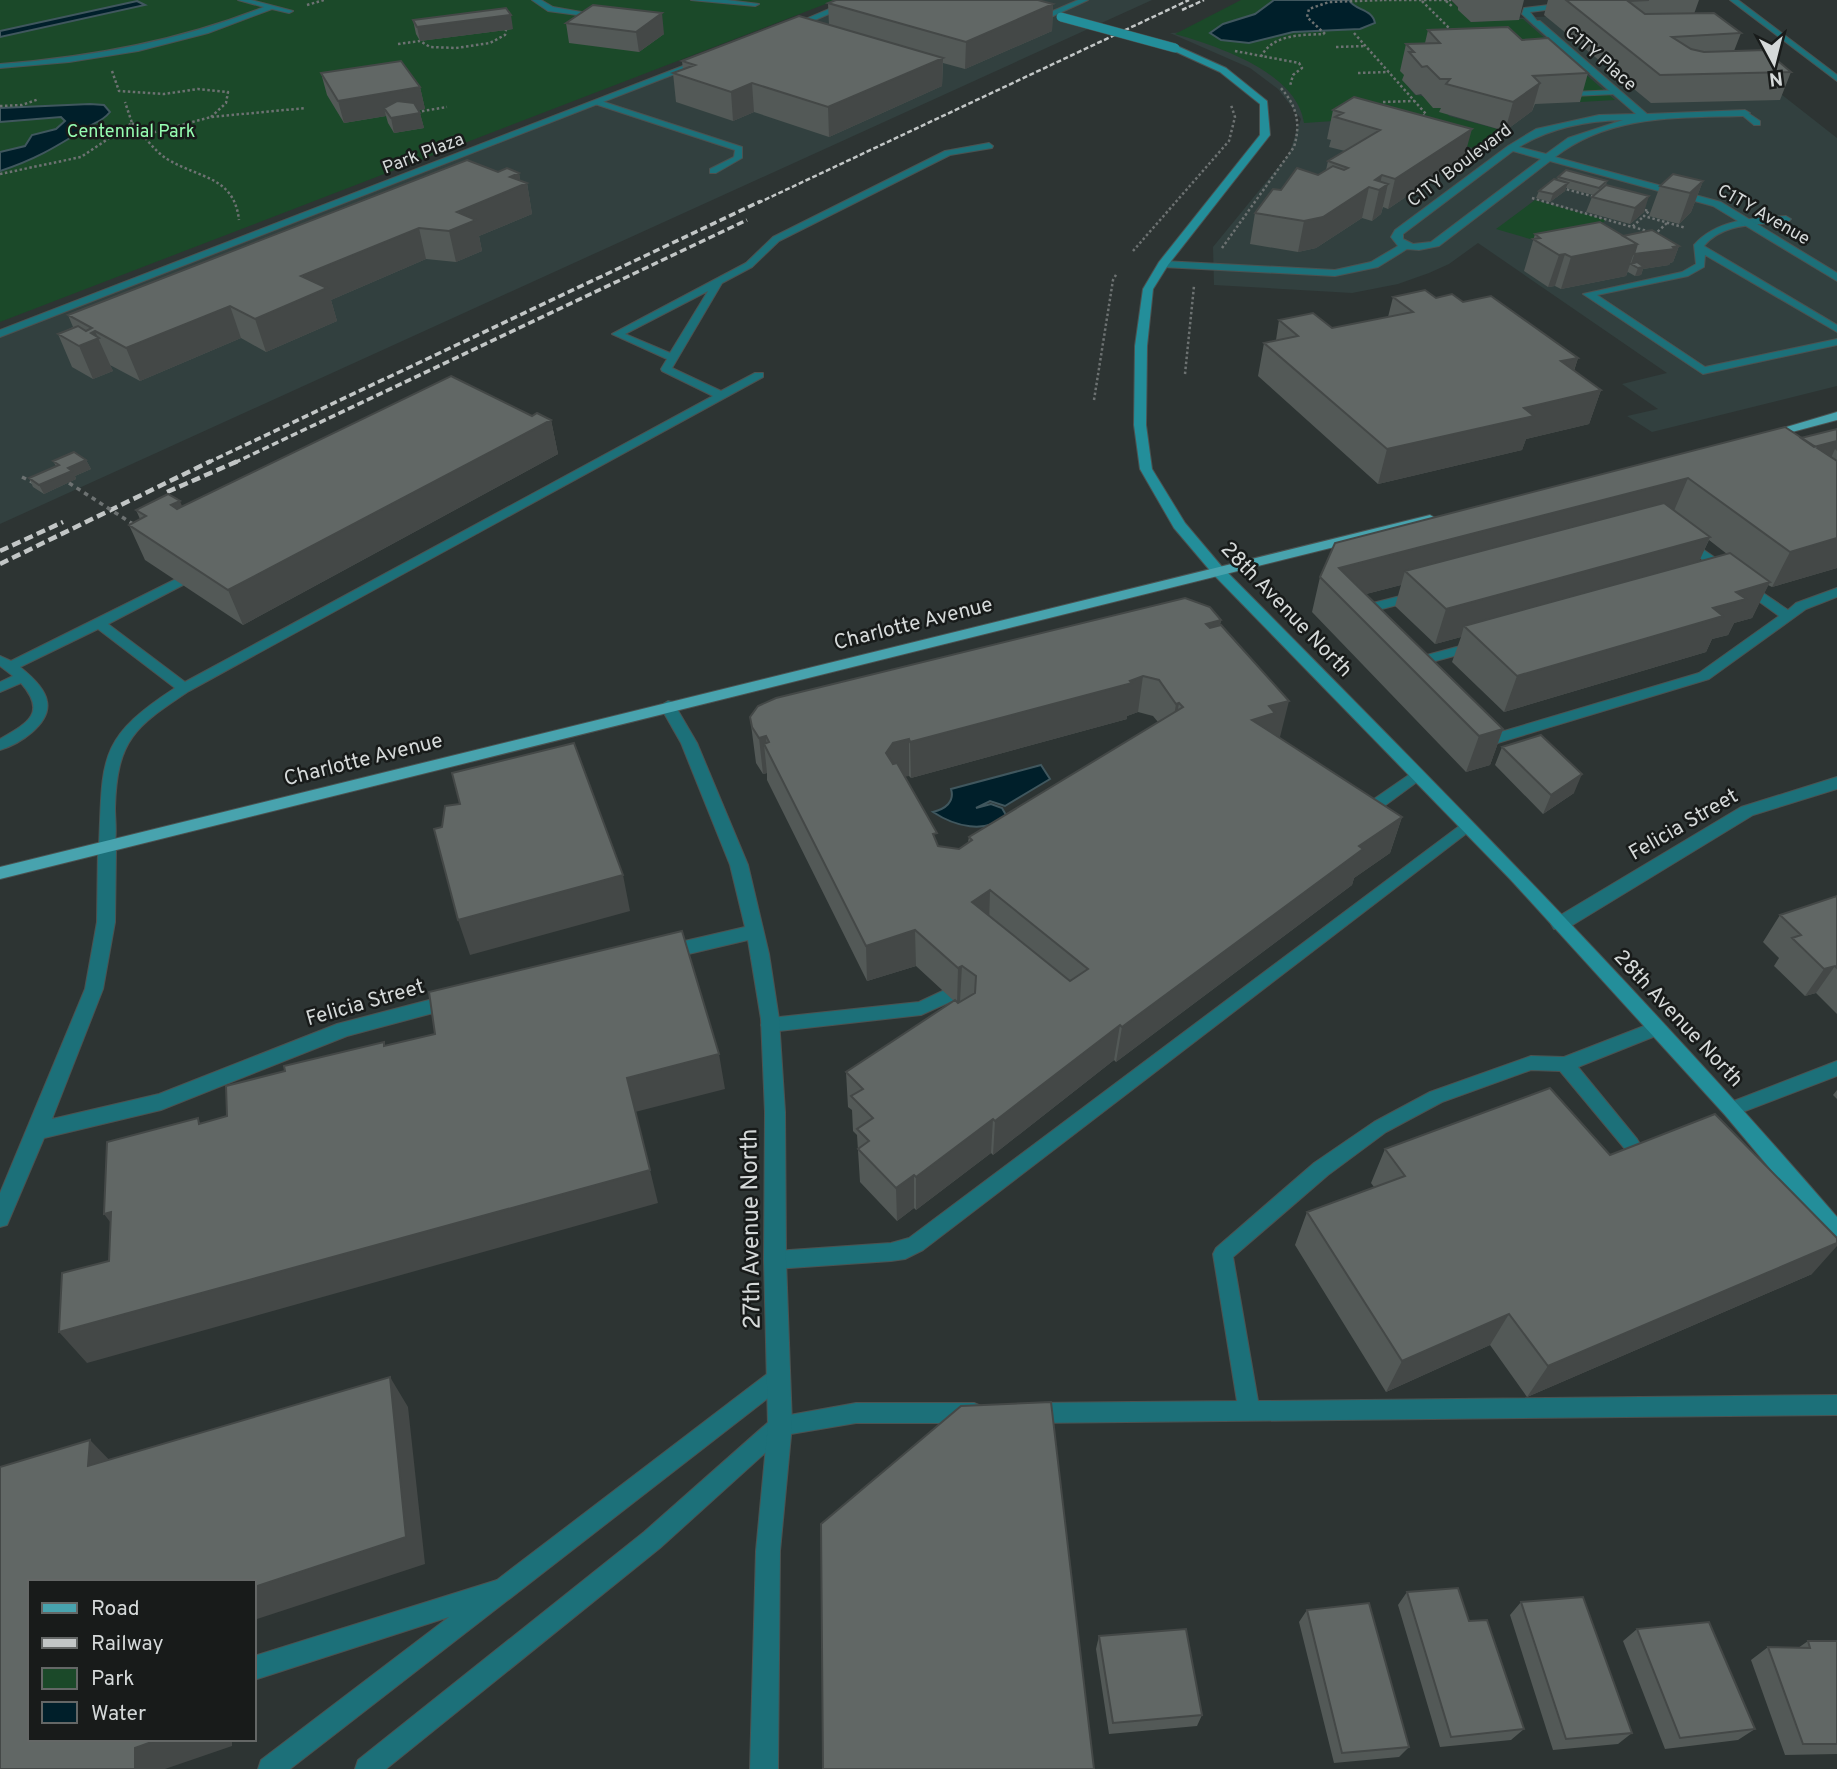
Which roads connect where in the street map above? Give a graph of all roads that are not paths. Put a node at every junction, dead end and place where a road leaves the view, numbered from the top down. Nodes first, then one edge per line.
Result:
1 (242, 0) edge
2 (536, 0) edge
3 (695, 0) edge
4 (857, 0) edge
5 (1084, 0) edge
6 (755, 4) dead end
7 (1732, 4) edge
8 (1572, 5) edge
9 (271, 7) junction
10 (289, 11) dead end
11 (1037, 11) edge
12 (1050, 14) junction
13 (604, 16) edge
14 (1537, 23) joint
15 (784, 29) junction
16 (773, 34) edge
17 (798, 34) edge
18 (1769, 37) dead end
19 (1782, 37) junction
20 (1791, 55) dead end
21 (1805, 55) junction
22 (716, 56) edge
23 (0, 66) edge
24 (1837, 79) edge
25 (1616, 92) junction
26 (1572, 94) edge
27 (598, 102) junction
28 (1745, 113) joint
29 (1644, 116) junction
30 (1758, 123) dead end
31 (989, 146) dead end
32 (1511, 148) junction
33 (1547, 157) junction
34 (713, 171) dead end
35 (1786, 219) dead end
36 (1749, 222) junction
37 (1405, 246) junction
38 (1700, 248) junction
39 (1163, 264) junction
40 (1837, 278) edge
41 (718, 282) junction
42 (1837, 329) edge
43 (0, 334) edge
44 (1837, 342) edge
45 (673, 358) junction
46 (759, 375) dead end
47 (720, 395) junction
48 (1837, 416) edge
49 (1756, 438) edge
50 (1441, 516) edge
51 (1669, 529) edge
52 (1218, 571) junction
53 (178, 582) edge
54 (1432, 592) edge
55 (1837, 592) edge
56 (1788, 616) junction
57 (99, 623) junction
58 (1383, 627) edge
59 (1495, 640) edge
60 (6, 663) edge
61 (1417, 663) edge
62 (23, 676) junction
63 (0, 688) edge
64 (184, 688) junction
65 (668, 706) junction
66 (1473, 721) edge
67 (0, 745) edge
68 (1416, 775) junction
69 (1837, 783) edge
70 (1347, 825) edge
71 (1466, 826) junction
72 (107, 847) junction
73 (0, 873) edge
74 (1560, 924) junction
75 (755, 931) junction
76 (648, 956) edge
77 (986, 977) edge
78 (475, 996) edge
79 (770, 1025) junction
80 (1657, 1028) junction
81 (1565, 1064) junction
82 (1837, 1068) edge
83 (1732, 1109) junction
84 (36, 1131) junction
85 (1631, 1144) edge
86 (0, 1218) edge
87 (1837, 1232) edge
88 (775, 1260) junction
89 (778, 1378) junction
90 (1837, 1405) edge
91 (1249, 1411) junction
92 (780, 1425) junction
93 (505, 1588) junction
94 (256, 1667) edge
95 (270, 1769) edge
96 (367, 1769) edge
97 (764, 1769) edge

1 - 9 lane
2 - 13 lane
3 - 6 lane
4 - 15 street
5 - 12 lane
7 - 19 lane
8 - 14 lane
9 - 10 lane
9 - 23 lane
11 - 12 main road, 28th Avenue North
12 - 39 main road, 28th Avenue North, bridge
14 - 25 street, C1TY Place
15 - 16 street
15 - 17 lane
18 - 19 lane
19 - 21 lane
20 - 21 lane
21 - 24 lane
22 - 27 street, Park Plaza
25 - 26 lane
25 - 29 street, C1TY Place
27 - 34 lane
27 - 43 street, Park Plaza
28 - 29 street, C1TY Boulevard
28 - 30 lane
29 - 32 street, C1TY Boulevard
29 - 33 street, C1TY Boulevard
31 - 41 lane
32 - 33 street, C1TY Avenue
32 - 37 street, C1TY Boulevard
33 - 36 street, C1TY Avenue
33 - 37 street, C1TY Boulevard
35 - 36 lane
36 - 38 lane
36 - 40 street, C1TY Avenue
37 - 39 street, C1TY Boulevard
38 - 42 lane
38 - 44 lane
39 - 52 main road, 28th Avenue North
41 - 45 lane
41 - 45 lane
45 - 47 lane
46 - 47 lane
47 - 64 lane
48 - 49 main road
50 - 52 main road, Charlotte Avenue
51 - 56 lane
52 - 65 main road, Charlotte Avenue
52 - 68 main road, 28th Avenue North
53 - 57 lane
54 - 58 lane
55 - 56 lane
56 - 66 lane
57 - 60 lane
57 - 64 lane
59 - 61 lane
60 - 62 lane
62 - 63 lane
62 - 67 lane
64 - 72 lane
65 - 72 main road, Charlotte Avenue
65 - 75 street, 27th Avenue North
68 - 70 lane
68 - 71 main road, 28th Avenue North
69 - 74 street, Felicia Street
71 - 74 main road, 28th Avenue North
71 - 88 lane
72 - 73 main road, Charlotte Avenue
72 - 84 street
74 - 80 main road, 28th Avenue North
75 - 76 street
75 - 79 street, 27th Avenue North
77 - 79 lane
78 - 84 street, Felicia Street
79 - 88 street, 27th Avenue North
80 - 81 lane
80 - 83 main road, 28th Avenue North
81 - 85 lane
81 - 91 lane
82 - 83 lane
83 - 87 main road, 28th Avenue North
84 - 86 street
88 - 89 street, 27th Avenue North
89 - 92 street, 27th Avenue North
89 - 93 lane
90 - 91 lane
91 - 92 lane
92 - 96 lane
92 - 97 street, 27th Avenue North
93 - 94 lane
93 - 95 lane

